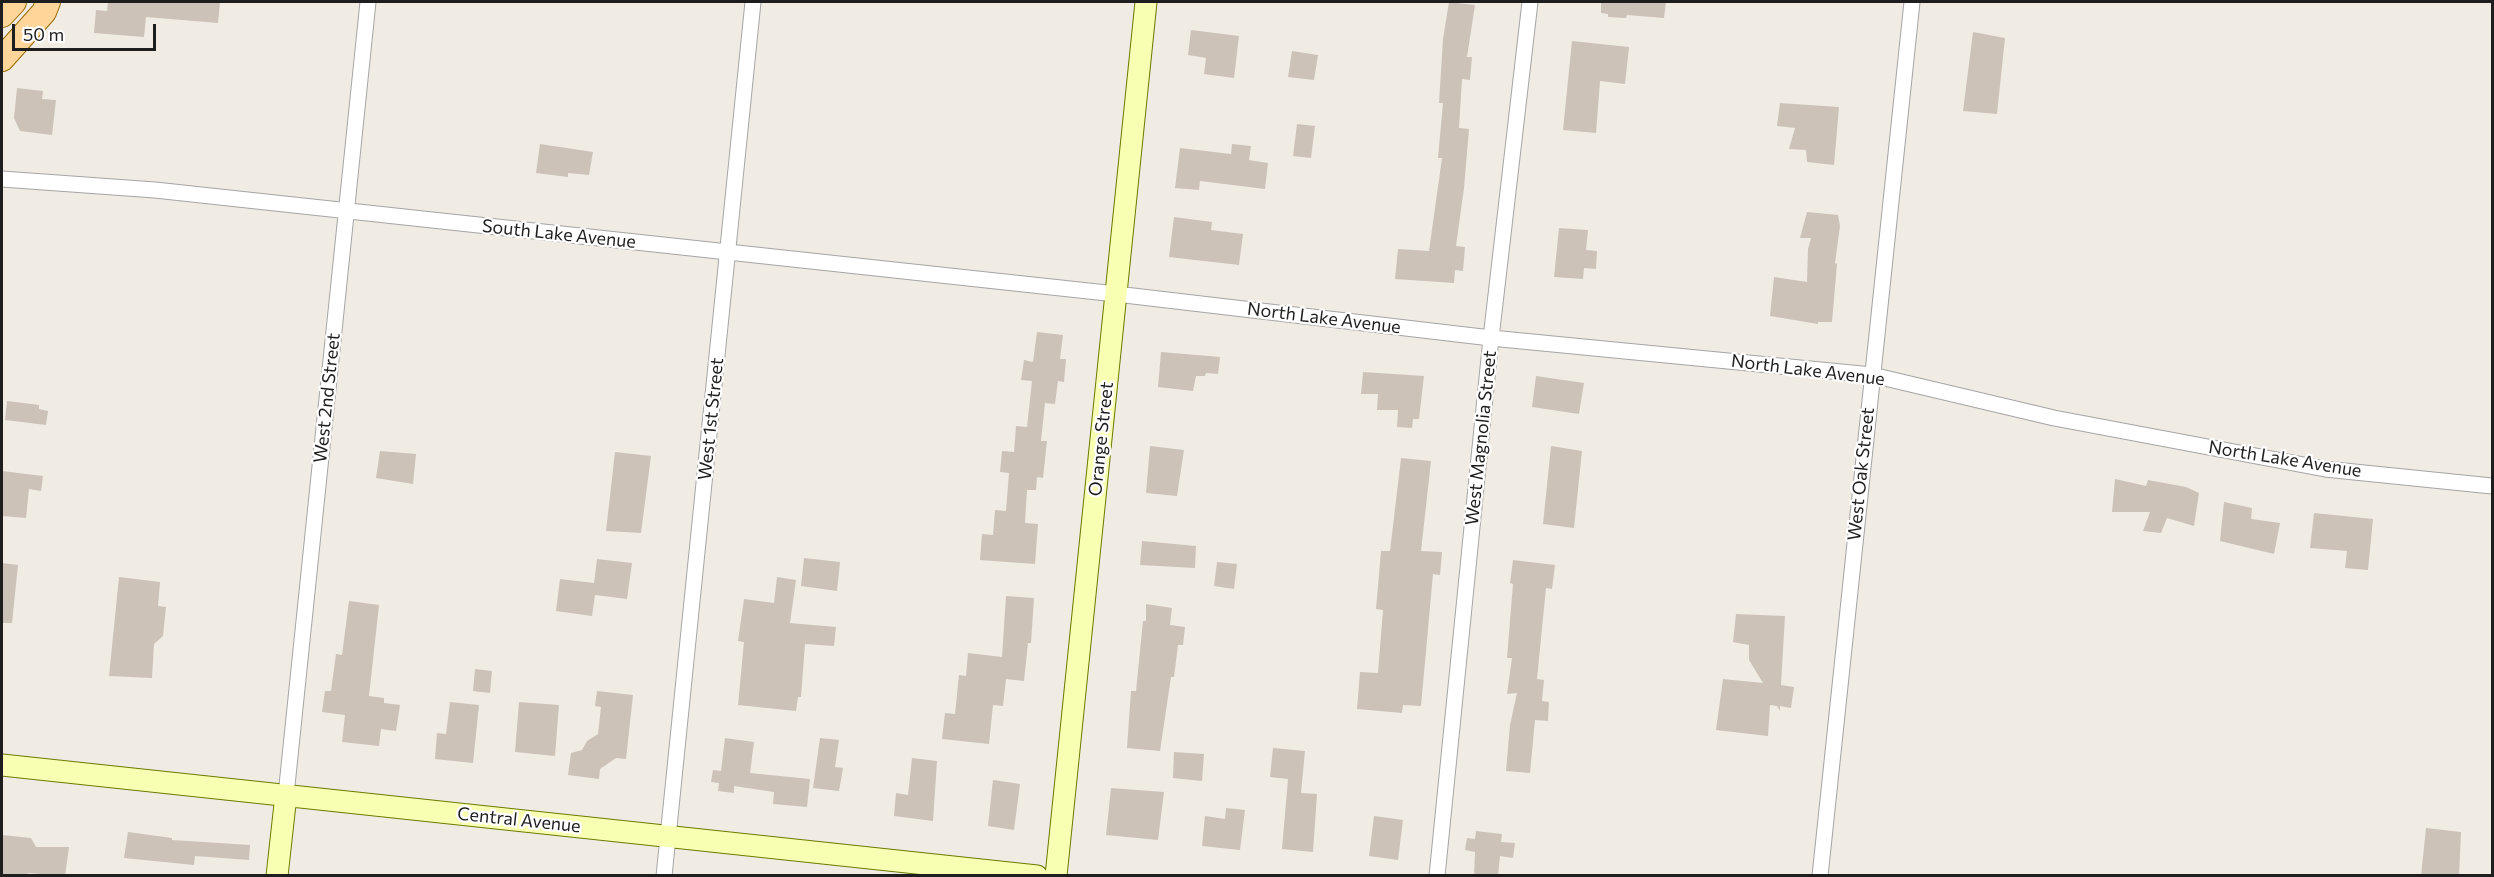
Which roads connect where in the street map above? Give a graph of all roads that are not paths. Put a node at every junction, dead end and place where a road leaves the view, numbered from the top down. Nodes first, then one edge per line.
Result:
1 (14, 2) edge
2 (33, 2) edge
3 (48, 2) edge
4 (368, 2) edge
5 (753, 2) edge
6 (1146, 2) edge
7 (1530, 2) edge
8 (1912, 2) edge
9 (2, 15) edge
10 (2, 34) edge
11 (2, 59) edge
12 (2, 179) edge
13 (346, 211) junction
14 (727, 252) junction
15 (1116, 294) junction
16 (1491, 338) junction
17 (1872, 375) junction
18 (2493, 486) edge
19 (2, 765) edge
20 (286, 795) junction
21 (668, 836) junction
22 (277, 876) edge
23 (664, 876) edge
24 (1036, 876) edge
25 (1056, 876) edge
26 (1437, 876) edge
27 (1820, 876) edge

1 - 9 main road
2 - 10 main road
3 - 11 main road
4 - 13 street, West 2nd Street
5 - 14 street, West 1st Street
6 - 15 street, Orange Street
7 - 16 street, West Magnolia Street
8 - 17 street, West Oak Street
12 - 13 street, South Lake Avenue
13 - 14 street, South Lake Avenue
13 - 20 street, West 2nd Street
14 - 15 street, South Lake Avenue
14 - 21 street, West 1st Street
15 - 16 street, North Lake Avenue
15 - 25 street, Orange Street
16 - 17 street, North Lake Avenue
16 - 26 street, West Magnolia Street
17 - 18 street, North Lake Avenue
17 - 27 street, West Oak Street
19 - 20 street, Central Avenue
20 - 21 street, Central Avenue
20 - 22 street
21 - 23 street, West 1st Street
21 - 24 street, Central Avenue

